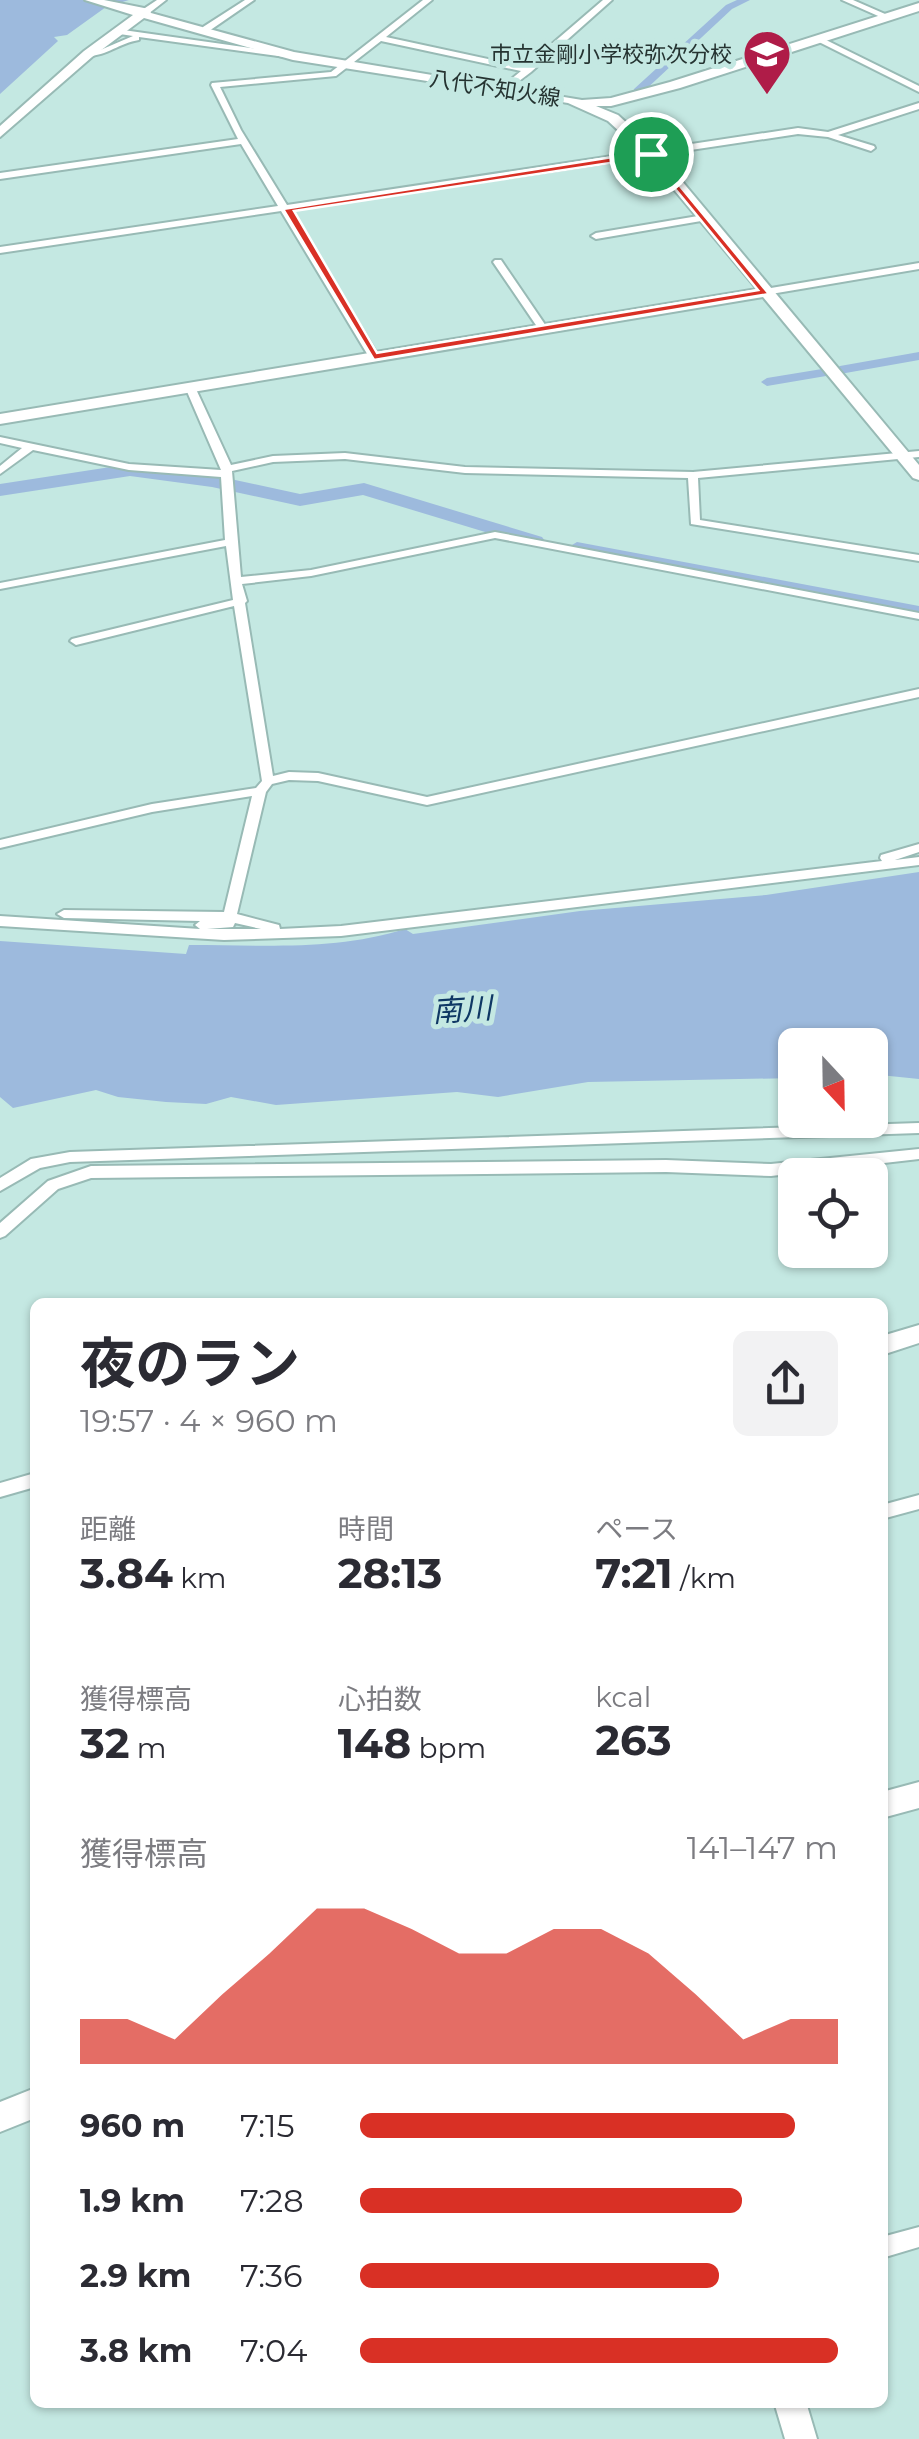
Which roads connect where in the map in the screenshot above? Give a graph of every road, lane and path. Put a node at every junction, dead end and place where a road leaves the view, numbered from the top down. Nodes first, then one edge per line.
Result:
1 (91, 0) edge
2 (162, 0) edge
3 (250, 0) edge
4 (428, 0) edge
5 (608, 0) edge
6 (846, 0) edge
7 (919, 7) edge
8 (140, 11) junction
9 (888, 17) junction
10 (206, 29) junction
11 (116, 32) junction
12 (379, 38) junction
13 (822, 40) junction
14 (189, 43) junction
15 (88, 54) junction
16 (293, 56) junction
17 (345, 65) junction
18 (528, 70) junction
19 (506, 88) junction
20 (919, 89) edge
21 (919, 106) edge
22 (612, 110) junction
23 (0, 133) edge
24 (870, 134) dead end
25 (829, 135) junction
26 (244, 141) junction
27 (847, 141) junction
28 (871, 148) dead end
29 (651, 154) junction
30 (0, 176) edge
31 (288, 209) junction
32 (704, 218) junction
33 (596, 236) dead end
34 (0, 250) edge
35 (498, 262) dead end
36 (919, 266) edge
37 (765, 292) junction
38 (543, 328) junction
39 (374, 357) junction
40 (190, 387) junction
41 (0, 419) edge
42 (0, 440) edge
43 (31, 446) junction
44 (912, 455) edge
45 (0, 472) edge
46 (919, 474) edge
47 (693, 475) junction
48 (228, 478) junction
49 (231, 542) junction
50 (919, 558) edge
51 (239, 580) junction
52 (0, 586) edge
53 (241, 601) junction
54 (919, 616) edge
55 (76, 641) dead end
56 (919, 693) edge
57 (264, 786) junction
58 (0, 844) edge
59 (919, 848) edge
60 (919, 861) edge
61 (855, 870) junction
62 (0, 910) edge
63 (230, 918) junction
64 (0, 921) edge
65 (152, 930) junction
66 (298, 934) junction
67 (919, 1128) edge
68 (919, 1154) edge
69 (0, 1185) edge
70 (0, 1232) edge
71 (919, 1334) edge
72 (888, 1344) edge
73 (30, 1481) edge
74 (0, 1490) edge
75 (919, 1502) edge
76 (888, 1510) edge
77 (919, 1795) edge
78 (888, 1804) edge
79 (30, 2106) edge
80 (0, 2117) edge
81 (919, 2237) edge
82 (888, 2246) edge
83 (792, 2408) edge
84 (802, 2439) edge

1 - 8 street, 八代不知火線
2 - 8 street
3 - 10 street
4 - 12 street
5 - 18 street
6 - 9 street
7 - 9 street
8 - 10 street, 八代不知火線
8 - 11 street
9 - 13 street
10 - 16 street, 八代不知火線
11 - 14 street
11 - 15 street
12 - 17 street
12 - 18 street
13 - 20 street
13 - 22 street
14 - 15 street
14 - 16 street
15 - 23 street
16 - 17 street, 八代不知火線
17 - 19 street, 八代不知火線
17 - 26 street
18 - 19 street
19 - 22 street, 八代不知火線
21 - 25 street
22 - 29 street, 八代不知火線
24 - 27 street
25 - 27 street
25 - 29 street
26 - 30 street
26 - 31 street
27 - 28 street
29 - 31 street
29 - 32 street, 八代不知火線
31 - 34 street
31 - 39 street
32 - 33 street
32 - 37 street, 八代不知火線
35 - 38 street
36 - 37 street
37 - 38 street
37 - 44 street, 八代不知火線
38 - 39 street
39 - 40 street
40 - 41 street
40 - 48 street
42 - 43 street
43 - 45 street
43 - 48 street
44 - 46 street, 八代不知火線
44 - 47 street
47 - 48 street
47 - 50 street
48 - 49 street
49 - 51 street
49 - 52 street
51 - 53 street
51 - 54 street
53 - 55 street
53 - 57 street
56 - 57 street
57 - 58 street
57 - 63 street
59 - 61 street
60 - 61 street
61 - 66 street
62 - 63 street
63 - 65 street
63 - 66 street
64 - 65 street
65 - 66 street
67 - 69 street
68 - 70 street
71 - 72 street
73 - 74 street
75 - 76 street
77 - 78 street
79 - 80 street
81 - 82 street
83 - 84 street

